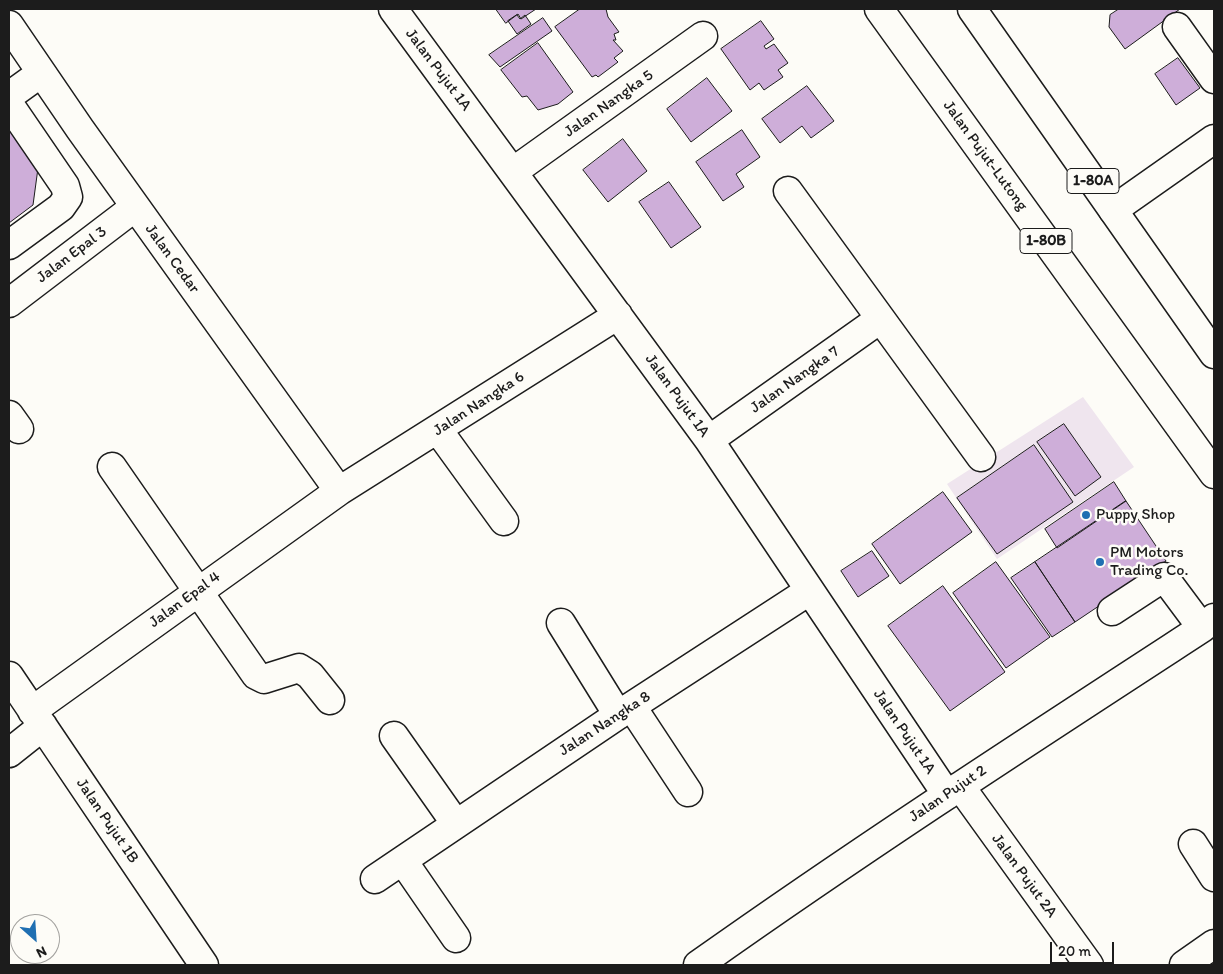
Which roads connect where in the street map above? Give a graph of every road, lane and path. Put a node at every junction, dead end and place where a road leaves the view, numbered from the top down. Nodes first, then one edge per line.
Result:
1 (393, 9) edge
2 (878, 9) edge
3 (972, 9) edge
4 (9, 25) edge
5 (1177, 27) dead end
6 (703, 36) dead end
7 (41, 73) junction
8 (1214, 79) edge
9 (9, 96) edge
10 (9, 104) edge
11 (1214, 139) edge
12 (514, 171) junction
13 (788, 191) dead end
14 (135, 207) junction
15 (1113, 210) junction
16 (9, 246) edge
17 (9, 303) edge
18 (618, 315) junction
19 (880, 319) junction
20 (1214, 354) edge
21 (438, 430) junction
22 (709, 440) junction
23 (981, 457) dead end
24 (112, 467) dead end
25 (1214, 474) edge
26 (339, 491) junction
27 (504, 521) dead end
28 (198, 591) junction
29 (808, 591) junction
30 (1112, 612) dead end
31 (562, 623) dead end
32 (1210, 623) edge
33 (9, 676) edge
34 (330, 700) dead end
35 (625, 711) junction
36 (38, 719) junction
37 (394, 736) dead end
38 (9, 752) edge
39 (953, 790) junction
40 (688, 792) dead end
41 (456, 824) junction
42 (1193, 844) dead end
43 (403, 860) junction
44 (1214, 877) edge
45 (375, 879) dead end
46 (456, 938) dead end
47 (1214, 944) edge
48 (204, 965) edge
49 (698, 965) edge
50 (1089, 965) edge
51 (1184, 965) edge

1 - 12 main road, Jalan Pujut 1A
2 - 25 main road, Jalan Pujut-Lutong / 1-80B
3 - 15 main road, 1-80A
4 - 7 main road, Jalan Cedar
5 - 8 main road
6 - 12 main road, Jalan Nangka 5
7 - 9 main road
7 - 14 main road, Jalan Cedar
10 - 16 main road
11 - 15 main road
12 - 18 main road, Jalan Pujut 1A
13 - 19 main road
14 - 17 main road, Jalan Epal 3
14 - 26 main road, Jalan Cedar
15 - 20 main road, 1-80A
18 - 21 main road, Jalan Nangka 6
18 - 22 main road, Jalan Pujut 1A
19 - 22 main road, Jalan Nangka 7
19 - 23 main road
21 - 26 main road, Jalan Nangka 6
21 - 27 main road
22 - 29 main road, Jalan Pujut 1A
24 - 28 main road
26 - 28 main road, Jalan Epal 4
28 - 34 main road
28 - 36 main road, Jalan Epal 4
29 - 35 main road, Jalan Nangka 8
29 - 39 main road, Jalan Pujut 1A
30 - 32 main road
31 - 35 main road
32 - 39 main road, Jalan Pujut 2
33 - 36 main road, Jalan Pujut 1B
35 - 40 main road
35 - 41 main road, Jalan Nangka 8
36 - 38 main road, Jalan Epal 4
36 - 48 main road, Jalan Pujut 1B
37 - 41 main road
39 - 49 main road, Jalan Pujut 2
39 - 50 main road, Jalan Pujut 2A
41 - 43 main road, Jalan Nangka 8
42 - 44 main road
43 - 45 main road, Jalan Nangka 8
43 - 46 main road
47 - 51 main road

